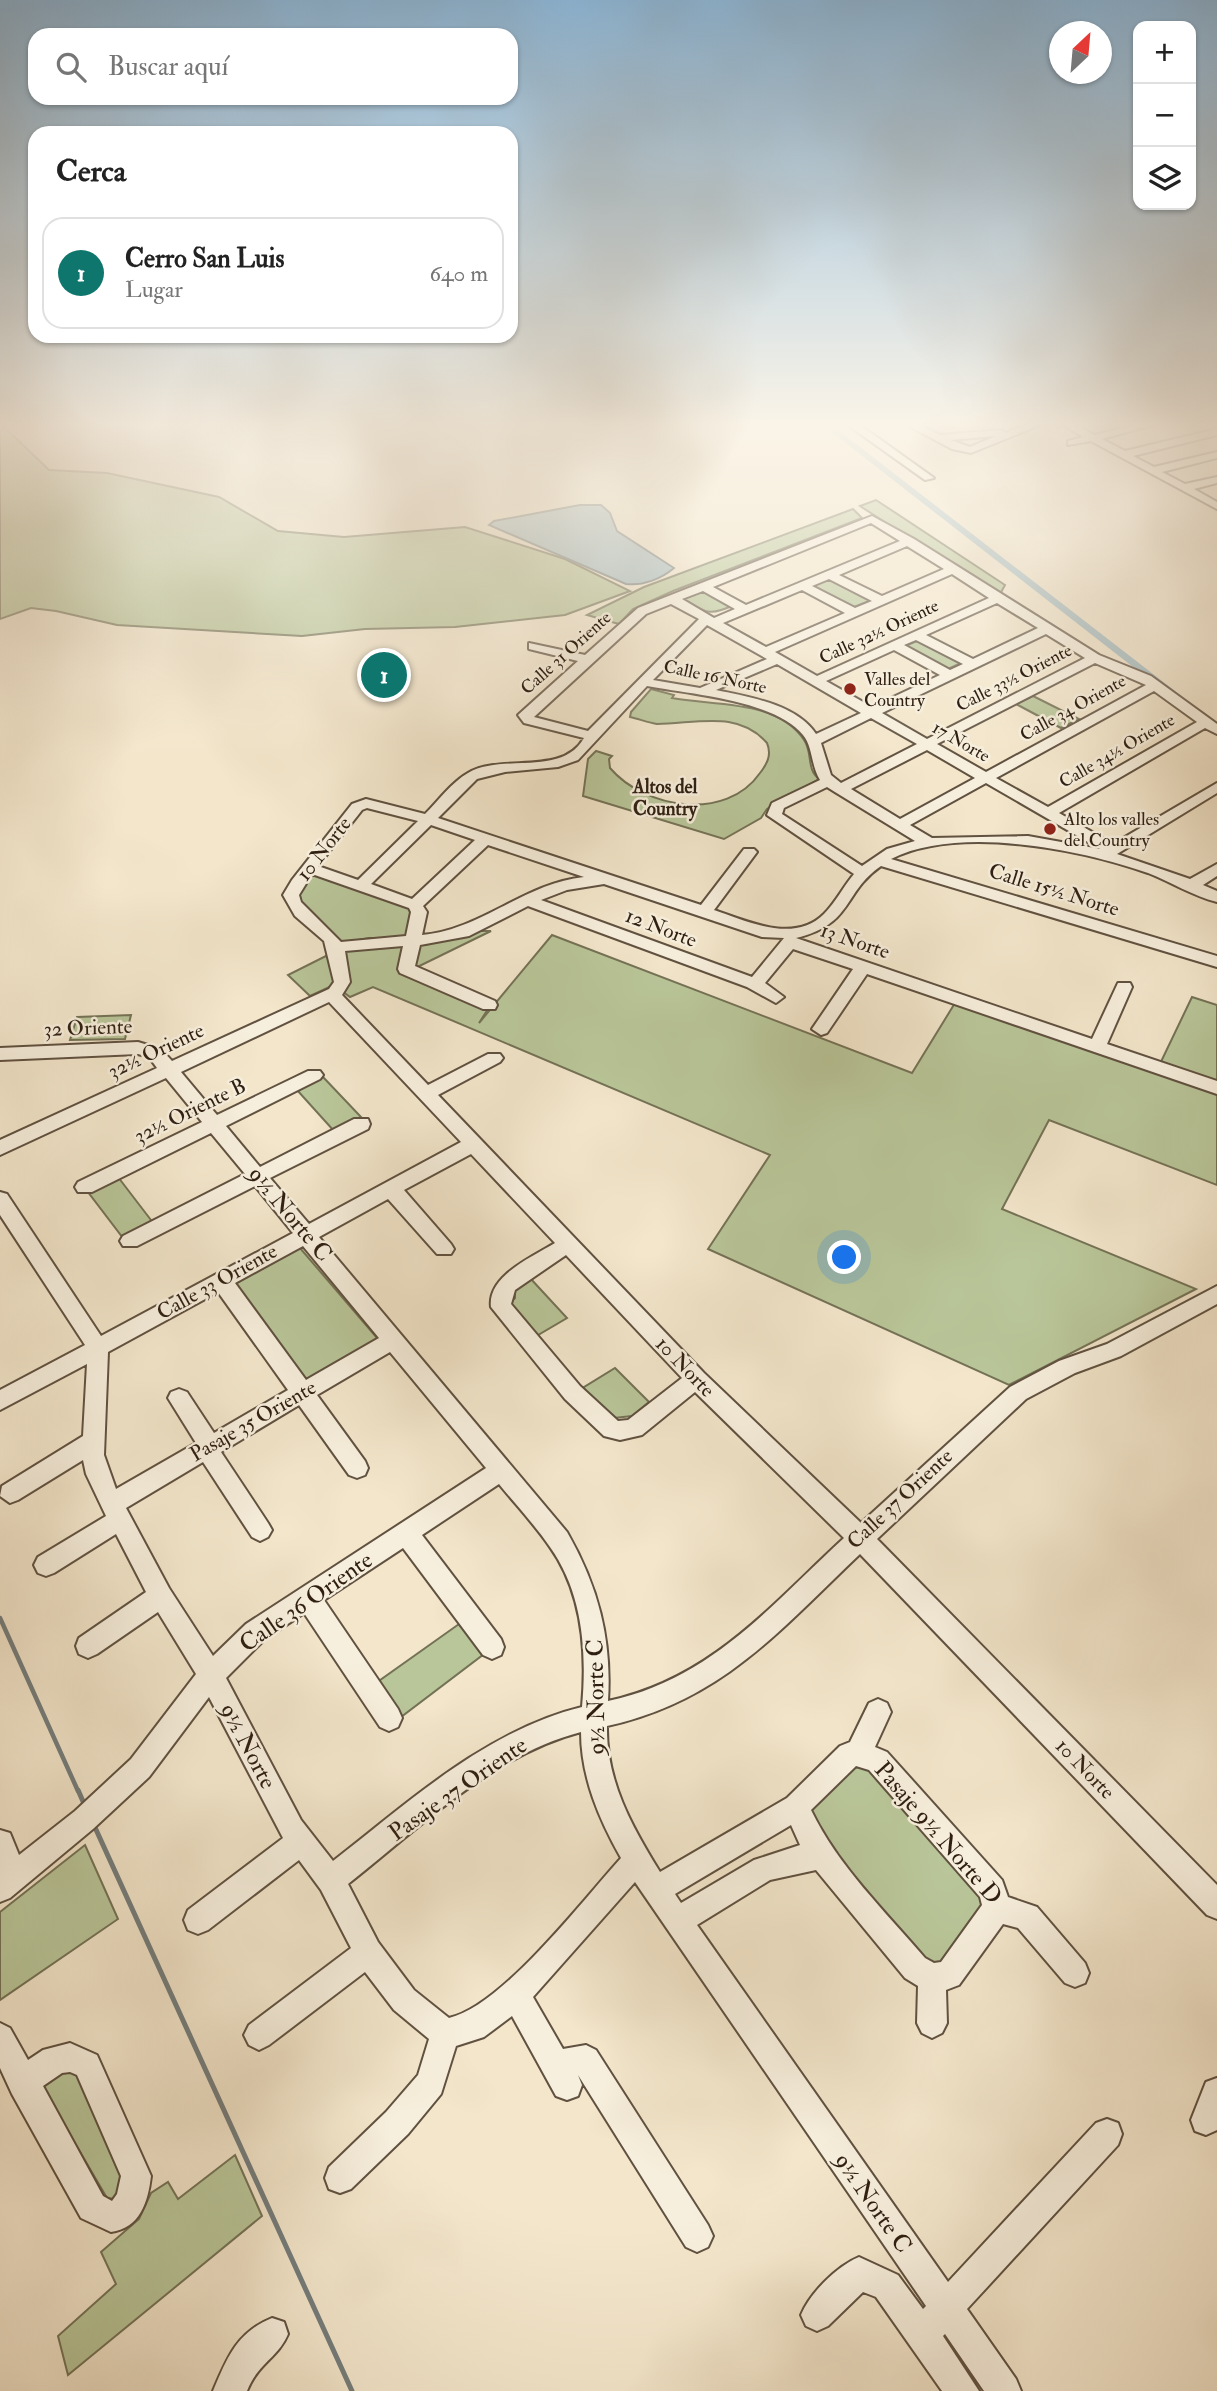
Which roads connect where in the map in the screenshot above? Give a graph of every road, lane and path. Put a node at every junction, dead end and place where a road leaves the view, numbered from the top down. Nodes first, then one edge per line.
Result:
1 (828, 535) edge
2 (901, 535) edge
3 (910, 541) junction
4 (954, 569) junction
5 (830, 575) junction
6 (701, 585) junction
7 (803, 586) junction
8 (670, 598) junction
9 (998, 598) junction
10 (882, 601) junction
11 (746, 610) junction
12 (855, 613) junction
13 (709, 621) junction
14 (1046, 629) junction
15 (727, 632) junction
16 (916, 635) junction
17 (894, 645) junction
18 (534, 646) dead end
19 (676, 651) junction
20 (769, 656) junction
21 (1094, 658) junction
22 (586, 659) junction
23 (973, 664) junction
24 (950, 675) junction
25 (644, 682) junction
26 (814, 682) junction
27 (1155, 685) junction
28 (698, 694) junction
29 (871, 713) junction
30 (1212, 726) edge
31 (592, 737) junction
32 (813, 741) junction
33 (926, 744) junction
34 (985, 778) junction
35 (834, 785) junction
36 (1217, 787) edge
37 (366, 803) joint
38 (1048, 813) junction
39 (422, 818) junction
40 (899, 825) junction
41 (485, 839) junction
42 (929, 843) junction
43 (748, 852) dead end
44 (1118, 854) junction
45 (878, 860) junction
46 (309, 868) junction
47 (1217, 869) edge
48 (864, 874) junction
49 (619, 884) junction
50 (1192, 885) junction
51 (360, 886) junction
52 (1217, 898) edge
53 (530, 901) junction
54 (415, 905) junction
55 (704, 913) junction
56 (791, 938) junction
57 (410, 941) junction
58 (335, 948) junction
59 (1217, 962) edge
60 (863, 968) junction
61 (753, 983) junction
62 (1124, 987) dead end
63 (332, 995) junction
64 (776, 997) dead end
65 (489, 1005) dead end
66 (821, 1029) dead end
67 (1097, 1047) junction
68 (0, 1054) edge
69 (494, 1058) dead end
70 (170, 1070) junction
71 (314, 1075) dead end
72 (1217, 1088) edge
73 (425, 1094) junction
74 (215, 1124) junction
75 (361, 1124) dead end
76 (473, 1144) junction
77 (0, 1148) edge
78 (258, 1176) junction
79 (85, 1187) dead end
80 (390, 1188) junction
81 (0, 1199) edge
82 (306, 1233) junction
83 (130, 1241) dead end
84 (568, 1244) junction
85 (444, 1249) dead end
86 (221, 1280) junction
87 (1217, 1294) edge
88 (394, 1339) junction
89 (98, 1348) junction
90 (696, 1379) junction
91 (302, 1392) junction
92 (179, 1398) dead end
93 (0, 1401) edge
94 (92, 1442) junction
95 (209, 1447) junction
96 (357, 1468) dead end
97 (502, 1470) junction
98 (10, 1493) dead end
99 (117, 1511) junction
100 (260, 1530) dead end
101 (406, 1534) junction
102 (859, 1537) junction
103 (46, 1565) dead end
104 (162, 1596) junction
105 (307, 1598) junction
106 (88, 1646) dead end
107 (492, 1647) dead end
108 (211, 1675) junction
109 (878, 1712) dead end
110 (595, 1715) junction
111 (389, 1718) dead end
112 (858, 1753) junction
113 (796, 1807) junction
114 (300, 1842) junction
115 (0, 1843) edge
116 (822, 1856) junction
117 (637, 1860) junction
118 (331, 1880) junction
119 (8, 1882) edge
120 (656, 1890) junction
121 (1217, 1906) edge
122 (997, 1908) junction
123 (198, 1920) dead end
124 (678, 1921) junction
125 (368, 1952) junction
126 (1075, 1973) dead end
127 (932, 1978) junction
128 (516, 1995) junction
129 (932, 2023) dead end
130 (445, 2034) junction
131 (259, 2035) dead end
132 (0, 2038) edge
133 (23, 2083) junction
134 (1107, 2134) dead end
135 (340, 2178) dead end
136 (697, 2236) dead end
137 (945, 2308) junction
138 (817, 2315) dead end
139 (272, 2334) dead end
140 (922, 2334) junction
141 (219, 2391) edge
142 (231, 2391) edge
143 (962, 2391) edge
144 (1003, 2391) edge

1 - 6 street, Calle 31 Oriente
2 - 3 street, Calle 31 Oriente
3 - 4 street
3 - 5 street
4 - 9 street
4 - 10 street
5 - 7 street
5 - 10 street
6 - 8 street, Calle 31 Oriente
6 - 11 street
7 - 11 street
7 - 12 street
8 - 13 street, 17 Norte
8 - 22 street, Calle 31 Oriente
9 - 14 street
9 - 16 street, Calle 32½ Oriente
10 - 12 street
11 - 13 street
12 - 20 street
13 - 15 street, 17 Norte
13 - 19 street
14 - 21 street
14 - 23 street
15 - 19 street
15 - 20 street, 17 Norte
16 - 17 street, Calle 32½ Oriente
16 - 23 street
17 - 24 street
17 - 26 street, Calle 32½ Oriente
18 - 22 street
19 - 25 street
20 - 26 street, 17 Norte
20 - 28 street
21 - 27 street
21 - 33 street, Calle 33½ Oriente
22 - 31 street, Calle 31 Oriente
23 - 24 street
24 - 29 street
25 - 28 street, Calle 16 Norte
25 - 31 street
26 - 29 street, 17 Norte
27 - 30 street
27 - 34 street, Calle 34 Oriente
28 - 32 street, Calle 16 Norte
29 - 32 street
29 - 33 street, 17 Norte
30 - 38 street, Calle 34½ Oriente
31 - 39 street
32 - 35 street
33 - 34 street, 17 Norte
33 - 35 street, Calle 33½ Oriente
34 - 38 street, 17 Norte
34 - 40 street, Calle 34 Oriente
35 - 40 street
35 - 48 street, Calle 33½ Oriente
36 - 44 street
37 - 39 street, 13 Norte
37 - 46 street, 10 Norte
38 - 44 street, 17 Norte
39 - 41 street, 13 Norte
39 - 51 street
40 - 42 street
41 - 49 street, 13 Norte
41 - 54 street
42 - 44 street
42 - 45 street
43 - 55 street
44 - 50 street
45 - 48 street
45 - 59 street, Calle 15½ Norte
46 - 51 street
46 - 58 street, 10 Norte
47 - 50 street
48 - 56 street
49 - 53 street
49 - 55 street, 13 Norte
50 - 52 street
51 - 54 street
53 - 57 street
53 - 61 street, 12 Norte
54 - 57 street
55 - 56 street, 13 Norte
56 - 60 street, 13 Norte
56 - 61 street
57 - 58 street
57 - 65 street
58 - 63 street, 10 Norte
60 - 66 street
60 - 67 street, 13 Norte
61 - 64 street, 12 Norte
62 - 67 street
63 - 70 street, 32½ Oriente
63 - 73 street, 10 Norte
67 - 72 street, 13 Norte
68 - 70 street, 32 Oriente
69 - 73 street
70 - 74 street, 9½ Norte C
70 - 77 street, 32½ Oriente
71 - 74 street, 32½ Oriente B
73 - 76 street, 10 Norte
74 - 78 street, 9½ Norte C
74 - 79 street, 32½ Oriente B
75 - 78 street
76 - 80 street, Calle 33 Oriente
76 - 84 street, 10 Norte
78 - 82 street, 9½ Norte C
78 - 83 street
80 - 82 street, Calle 33 Oriente
80 - 85 street
81 - 89 street
82 - 86 street, Calle 33 Oriente
82 - 88 street, 9½ Norte C
84 - 90 street, 10 Norte
84 - 90 street
86 - 89 street, Calle 33 Oriente
86 - 91 street
87 - 102 street, Calle 37 Oriente
88 - 91 street, Pasaje 35 Oriente
88 - 97 street, 9½ Norte C
89 - 93 street, Calle 33 Oriente
89 - 94 street, 9½ Norte
90 - 102 street, 10 Norte
91 - 95 street, Pasaje 35 Oriente
91 - 96 street
92 - 95 street
94 - 98 street
94 - 99 street, 9½ Norte
95 - 99 street, Pasaje 35 Oriente
95 - 100 street
97 - 101 street, Calle 36 Oriente
97 - 110 street, 9½ Norte C
99 - 103 street, Pasaje 35 Oriente
99 - 104 street, 9½ Norte
101 - 105 street, Calle 36 Oriente
101 - 107 street
102 - 110 street, Calle 37 Oriente
102 - 121 street, 10 Norte
104 - 106 street
104 - 108 street, 9½ Norte
105 - 108 street, Calle 36 Oriente
105 - 111 street
108 - 114 street, 9½ Norte
108 - 119 street, Calle 36 Oriente
109 - 112 street
110 - 117 street, 9½ Norte C
110 - 118 street, Pasaje 37 Oriente
112 - 113 street
112 - 122 street, Pasaje 9½ Norte D
113 - 116 street
113 - 120 street
114 - 118 street, 9½ Norte
114 - 123 street
115 - 119 street
116 - 124 street
116 - 127 street
117 - 120 street, 9½ Norte C
117 - 128 street
118 - 125 street, 9½ Norte
120 - 124 street, 9½ Norte C
122 - 126 street, Pasaje 9½ Norte D
122 - 127 street
124 - 137 street, 9½ Norte C
125 - 130 street, 9½ Norte
125 - 131 street
127 - 129 street
128 - 130 street
128 - 136 street
130 - 135 street
132 - 133 street
133 - 133 street
134 - 137 street
137 - 140 street
137 - 144 street, 9½ Norte C
138 - 140 street
139 - 142 street
140 - 143 street
141 - 142 street

